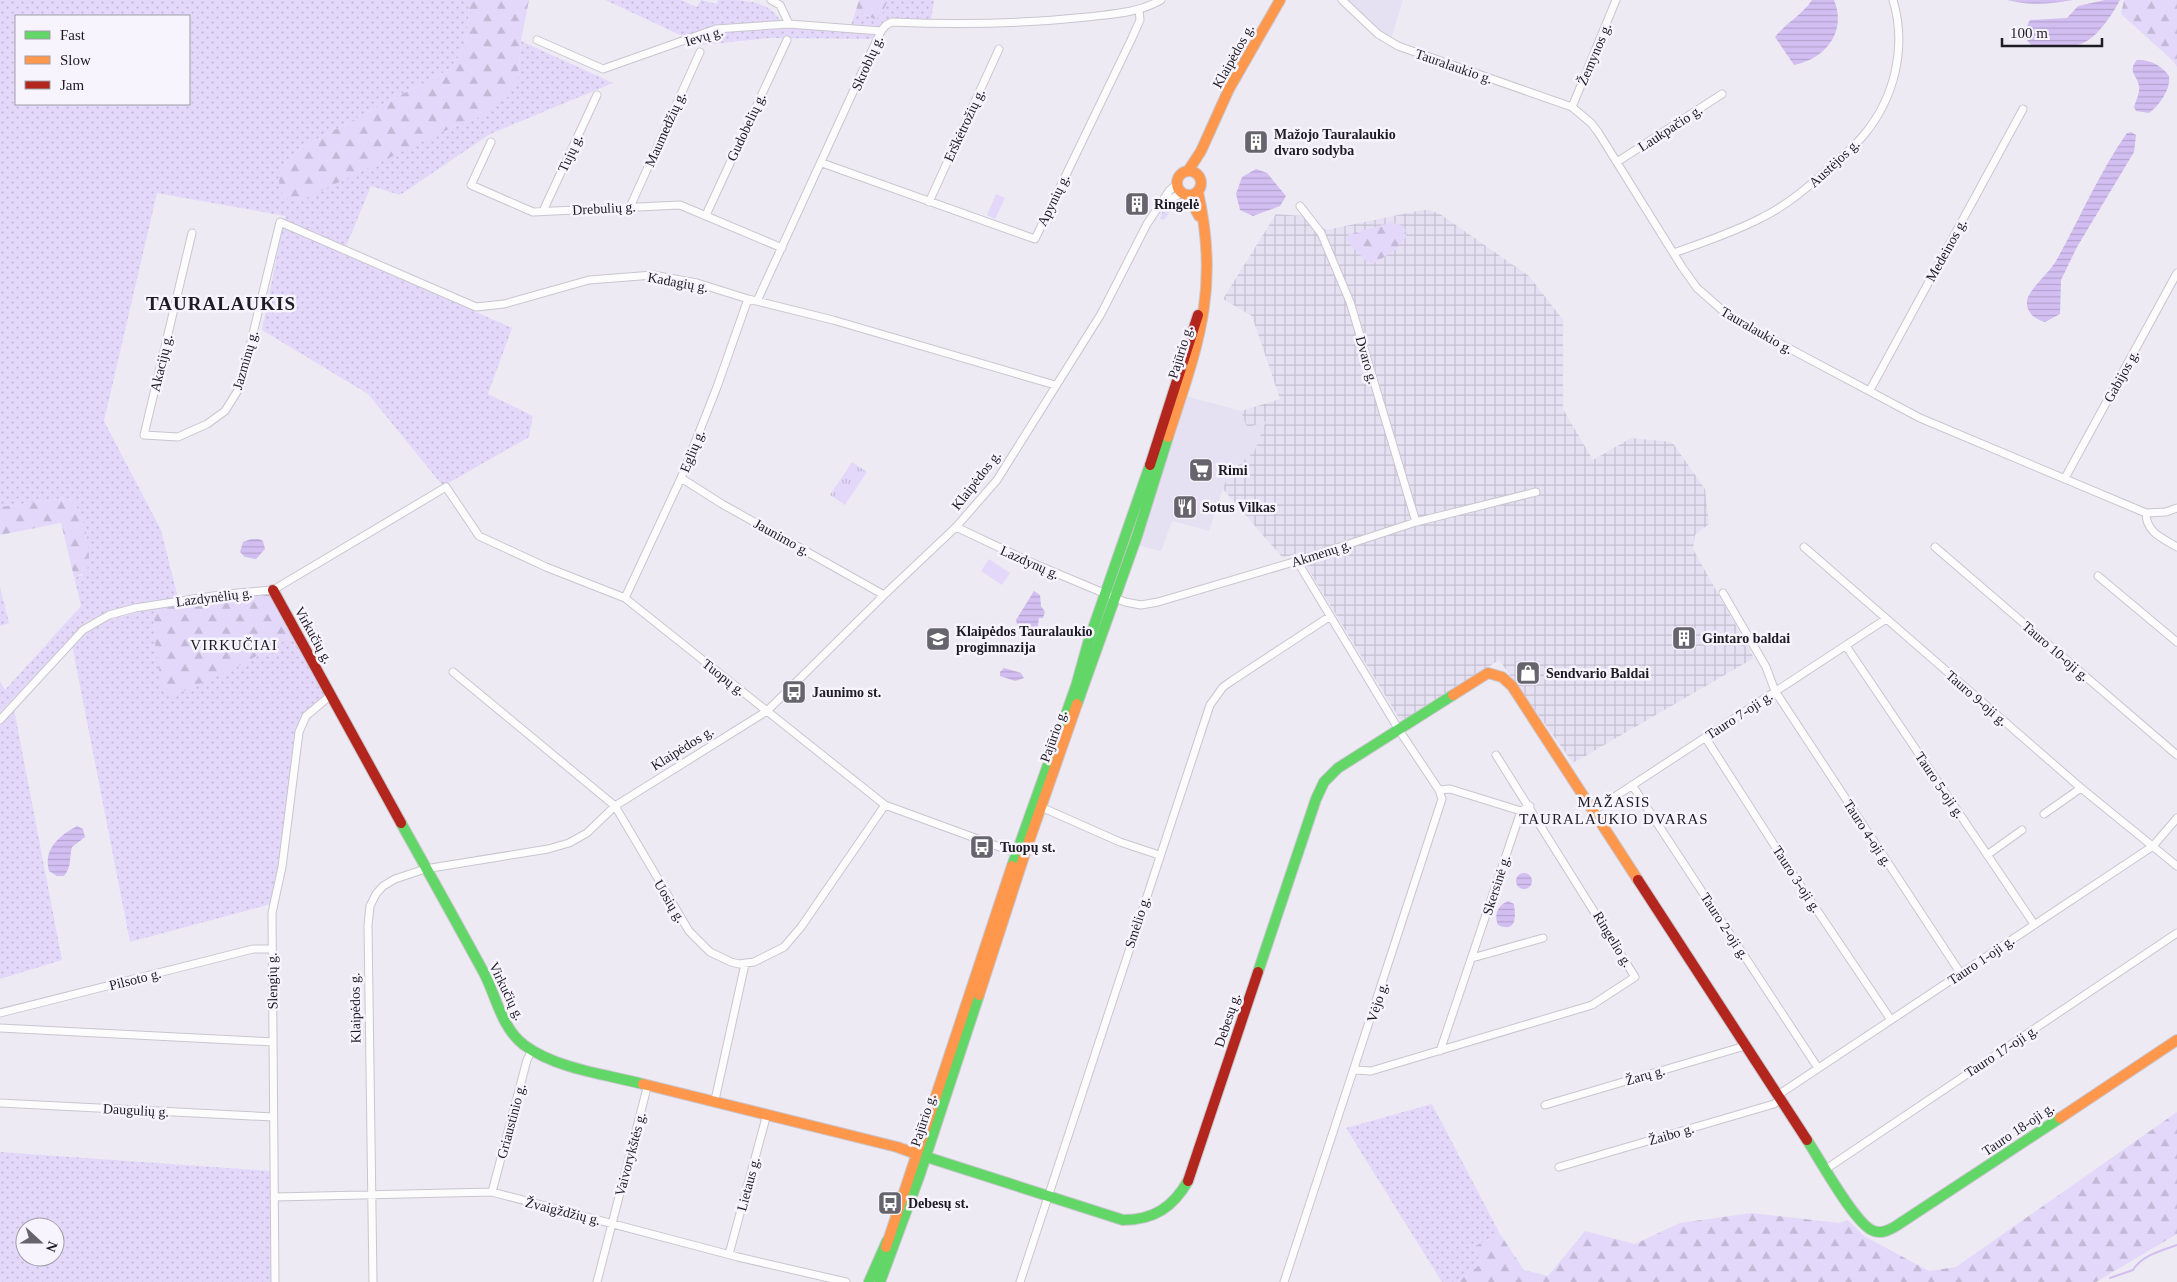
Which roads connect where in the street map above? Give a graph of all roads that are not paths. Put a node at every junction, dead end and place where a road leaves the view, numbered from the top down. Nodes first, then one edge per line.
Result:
1 (771, 0) edge
2 (1161, 0) edge
3 (1280, 0) edge
4 (1342, 0) edge
5 (1616, 0) edge
6 (1892, 0) edge
7 (1139, 10) junction
8 (789, 24) junction
9 (881, 31) junction
10 (537, 40) dead end
11 (787, 40) dead end
12 (999, 49) dead end
13 (700, 52) dead end
14 (1722, 94) dead end
15 (597, 95) dead end
16 (1572, 107) junction
17 (2023, 109) dead end
18 (1211, 126) joint
19 (491, 142) dead end
20 (1201, 151) junction
21 (1617, 162) junction
22 (822, 163) junction
23 (1188, 171) junction
24 (1199, 176) junction
25 (1182, 191) junction
26 (1198, 192) junction
27 (929, 202) junction
28 (630, 206) junction
29 (1300, 206) dead end
30 (543, 211) junction
31 (706, 214) junction
32 (280, 222) joint
33 (192, 233) dead end
34 (782, 248) junction
35 (1674, 252) junction
36 (2177, 274) edge
37 (748, 299) junction
38 (757, 301) junction
39 (1055, 385) junction
40 (1870, 390) junction
41 (144, 435) joint
42 (681, 478) junction
43 (2065, 478) junction
44 (446, 487) joint
45 (1536, 492) dead end
46 (2177, 508) edge
47 (2146, 513) junction
48 (1416, 522) junction
49 (956, 527) junction
50 (1804, 547) dead end
51 (1935, 547) dead end
52 (2177, 547) edge
53 (1297, 561) junction
54 (2098, 576) dead end
55 (273, 590) junction
56 (1723, 593) dead end
57 (884, 595) junction
58 (1110, 596) junction
59 (625, 598) junction
60 (1329, 617) junction
61 (1886, 619) junction
62 (2177, 642) edge
63 (1846, 646) junction
64 (453, 672) dead end
65 (1775, 691) junction
66 (331, 695) junction
67 (767, 711) junction
68 (0, 720) edge
69 (1399, 730) junction
70 (1705, 737) junction
71 (1496, 755) dead end
72 (2177, 755) edge
73 (1632, 785) junction
74 (2081, 788) junction
75 (1440, 790) junction
76 (885, 805) junction
77 (615, 806) junction
78 (1530, 806) junction
79 (1042, 807) junction
80 (1592, 811) junction
81 (1521, 812) junction
82 (2044, 814) dead end
83 (2177, 818) edge
84 (2022, 830) dead end
85 (2153, 846) junction
86 (1016, 853) junction
87 (1987, 854) junction
88 (1159, 855) junction
89 (2177, 866) edge
90 (426, 869) junction
91 (2034, 924) junction
92 (2177, 933) edge
93 (1543, 938) dead end
94 (271, 949) junction
95 (1472, 958) junction
96 (745, 964) junction
97 (1961, 974) junction
98 (0, 1014) edge
99 (1891, 1020) junction
100 (0, 1028) edge
101 (2177, 1040) edge
102 (273, 1042) junction
103 (1745, 1046) junction
104 (532, 1050) junction
105 (1440, 1050) junction
106 (1818, 1068) junction
107 (1355, 1070) junction
108 (648, 1084) junction
109 (1780, 1097) junction
110 (715, 1100) junction
111 (0, 1103) edge
112 (1545, 1105) dead end
113 (767, 1114) junction
114 (273, 1117) junction
115 (920, 1156) junction
116 (1560, 1167) dead end
117 (1826, 1170) junction
118 (492, 1192) junction
119 (372, 1193) junction
120 (274, 1197) junction
121 (1048, 1197) junction
122 (612, 1223) junction
123 (887, 1241) junction
124 (729, 1254) junction
125 (275, 1282) edge
126 (374, 1282) edge
127 (597, 1282) edge
128 (846, 1282) edge
129 (869, 1282) edge
130 (879, 1282) edge
131 (1020, 1282) edge
132 (1284, 1282) edge

1 - 8 street
2 - 7 street, Skroblų g.
3 - 18 main road, Klaipėdos g.
4 - 16 street, Tauralaukio g.
5 - 16 street, Žemynos g.
6 - 35 street, Austėjos g.
7 - 9 street, Skroblų g.
7 - 27 street, Apynių g.
8 - 9 street, Ievų g.
8 - 10 street, Ievų g.
9 - 22 street, Skroblų g.
11 - 31 street, Gudobelių g.
12 - 27 street, Erškėtrožių g.
13 - 28 street, Maumedžių g.
14 - 21 street, Laukpačio g.
15 - 30 street, Tujų g.
16 - 21 street, Tauralaukio g.
17 - 40 street, Medeinos g.
18 - 20 main road, Pajūrio g.
19 - 30 street, Drebulių g.
20 - 23 main road, Pajūrio g.
20 - 24 main road, Pajūrio g.
21 - 35 street, Tauralaukio g.
22 - 27 street, Apynių g.
22 - 34 street, Skroblų g.
23 - 24 main road
23 - 25 main road, Pajūrio g.
24 - 26 main road, Pajūrio g.
25 - 26 main road
25 - 39 street, Klaipėdos g.
25 - 58 main road, Pajūrio g.
26 - 58 main road, Pajūrio g.
28 - 30 street, Drebulių g.
28 - 31 street, Drebulių g.
29 - 48 street, Dvaro g.
31 - 34 street, Drebulių g.
32 - 37 street, Kadagių g.
32 - 41 street, Jazminų g.
33 - 41 street, Akacijų g.
34 - 38 street, Skroblų g.
35 - 40 street, Tauralaukio g.
36 - 43 street, Gabijos g.
37 - 38 street, Kadagių g.
37 - 42 street, Eglių g.
38 - 39 street, Kadagių g.
39 - 49 street, Klaipėdos g.
40 - 43 street, Tauralaukio g.
42 - 57 street, Jaunimo g.
42 - 59 street, Eglių g.
43 - 47 street, Tauralaukio g.
44 - 55 street, Lazdynėlių g.
44 - 59 street, Tuopų g.
45 - 48 street, Akmenų g.
46 - 47 street, Tauralaukio g.
47 - 52 street
48 - 53 street, Akmenų g.
49 - 57 street, Klaipėdos g.
49 - 58 street, Lazdynų g.
50 - 61 street, Tauro 9-oji g.
51 - 72 street, Tauro 10-oji g.
53 - 58 street, Akmenų g.
53 - 60 street
54 - 62 street
55 - 66 main road, Virkučių g.
55 - 68 street, Lazdynėlių g.
56 - 65 street, Tauro 4-oji g.
57 - 67 street, Klaipėdos g.
58 - 79 main road, Pajūrio g.
58 - 86 main road, Pajūrio g.
59 - 67 street, Tuopų g.
60 - 69 street
60 - 88 street, Smėlio g.
61 - 63 street, Tauro 7-oji g.
61 - 74 street, Tauro 9-oji g.
63 - 65 street, Tauro 7-oji g.
63 - 87 street, Tauro 5-oji g.
64 - 77 street, Uosių g.
65 - 70 street, Tauro 7-oji g.
65 - 97 street, Tauro 4-oji g.
66 - 90 main road, Virkučių g.
66 - 94 street, Slengių g.
67 - 76 street, Tuopų g.
67 - 77 street, Klaipėdos g.
69 - 75 street
69 - 80 main road, Debesų g.
69 - 121 main road, Debesų g.
70 - 73 street, Tauro 7-oji g.
70 - 99 street, Tauro 3-oji g.
71 - 78 street
73 - 80 street, Tauro 7-oji g.
73 - 106 street, Tauro 2-oji g.
74 - 82 street
74 - 85 street, Tauro 9-oji g.
75 - 81 street
75 - 107 street, Vėjo g.
76 - 86 street, Tuopų g.
76 - 96 street
77 - 90 street, Klaipėdos g.
77 - 96 street, Uosių g.
78 - 81 street
78 - 105 street, Ringelio g.
79 - 88 street
79 - 115 main road, Pajūrio g.
80 - 103 main road
81 - 95 street, Skersinė g.
83 - 85 street, Tauro 1-oji g.
84 - 87 street
85 - 89 street, Tauro 9-oji g.
85 - 91 street, Tauro 1-oji g.
86 - 115 main road, Pajūrio g.
87 - 91 street, Tauro 5-oji g.
88 - 121 street, Smėlio g.
90 - 104 main road, Virkučių g.
90 - 119 street, Klaipėdos g.
91 - 97 street, Tauro 1-oji g.
92 - 117 street, Tauro 17-oji g.
93 - 95 street
94 - 98 street, Pilsoto g.
94 - 102 street, Slengių g.
95 - 105 street, Skersinė g.
96 - 110 street
97 - 99 street, Tauro 1-oji g.
99 - 106 street, Tauro 1-oji g.
100 - 102 street
101 - 117 main road, Tauro 18-oji g.
102 - 114 street, Slengių g.
103 - 109 main road
103 - 112 street, Žarų g.
104 - 108 main road, Virkučių g.
104 - 118 street, Griaustinio g.
105 - 107 street, Ringelio g.
106 - 109 street, Tauro 1-oji g.
107 - 132 street, Vėjo g.
108 - 110 main road, Virkučių g.
108 - 122 street, Vaivorykštės g.
109 - 116 street, Žaibo g.
109 - 117 main road
110 - 113 main road, Virkučių g.
111 - 114 street, Daugulių g.
113 - 115 main road, Virkučių g.
113 - 124 street, Lietaus g.
114 - 120 street, Slengių g.
115 - 121 main road, Debesų g.
115 - 123 main road, Pajūrio g.
115 - 130 main road, Pajūrio g.
118 - 119 street, Žvaigždžių g.
118 - 122 street, Žvaigždžių g.
119 - 120 street, Žvaigždžių g.
119 - 126 street, Klaipėdos g.
120 - 125 street, Slengių g.
121 - 131 street, Smėlio g.
122 - 124 street, Žvaigždžių g.
122 - 127 street, Vaivorykštės g.
123 - 129 main road
123 - 130 main road, Pajūrio g.
124 - 128 street, Žvaigždžių g.

